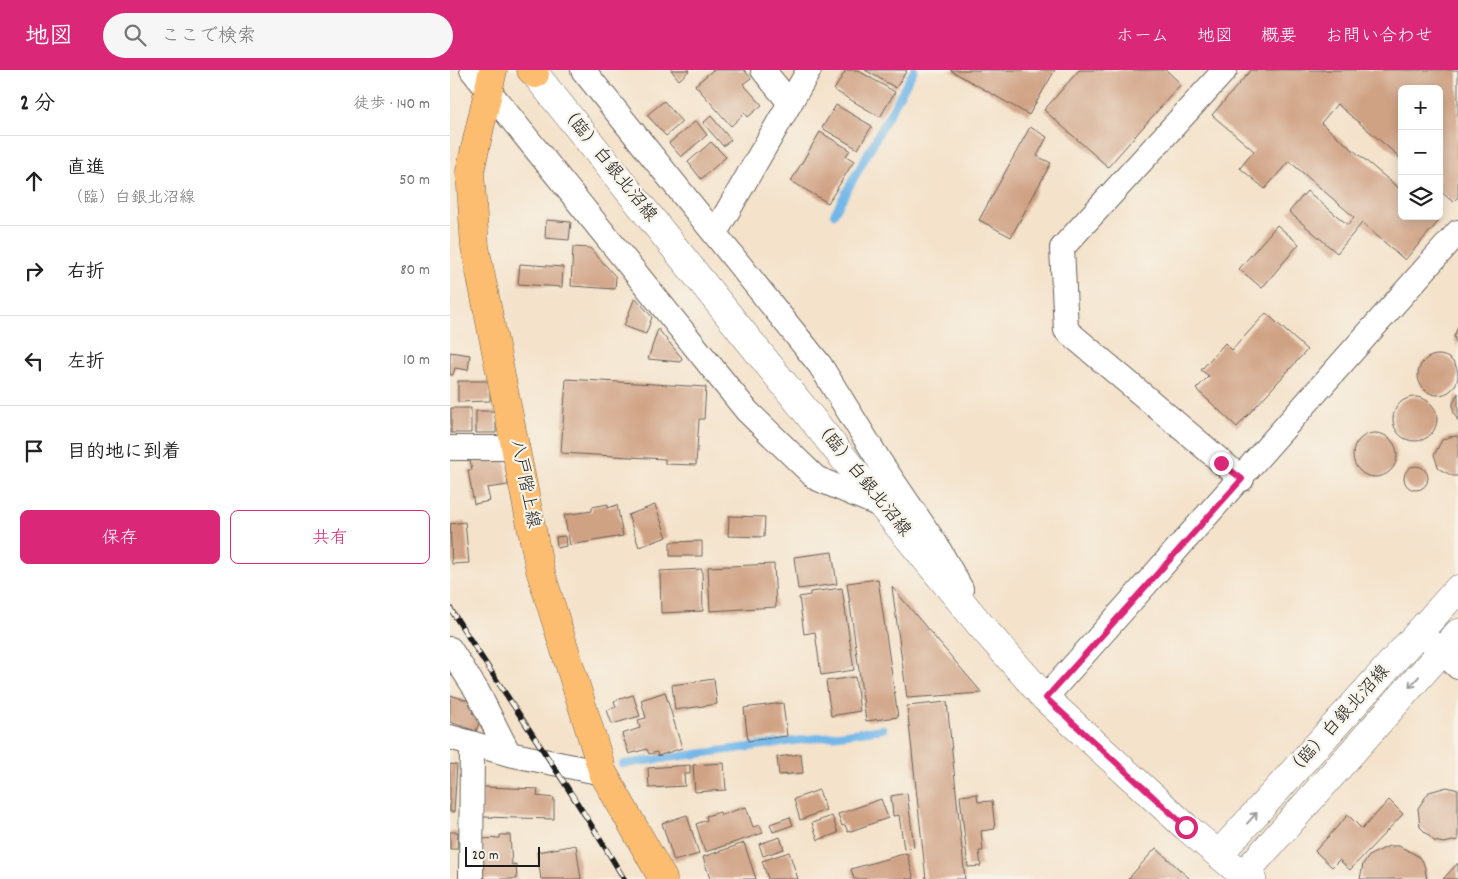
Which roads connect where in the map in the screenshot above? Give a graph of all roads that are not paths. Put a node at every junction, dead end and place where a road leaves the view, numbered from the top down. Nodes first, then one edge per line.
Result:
1 (583, 70) edge
2 (763, 70) edge
3 (809, 70) edge
4 (1224, 70) edge
5 (533, 72) edge
6 (485, 77) edge
7 (790, 103) junction
8 (1458, 232) edge
9 (715, 233) junction
10 (450, 448) edge
11 (517, 448) junction
12 (1242, 479) junction
13 (882, 506) junction
14 (1458, 589) edge
15 (982, 627) junction
16 (1420, 632) junction
17 (450, 649) edge
18 (1452, 651) edge
19 (1046, 698) junction
20 (461, 740) edge
21 (519, 756) junction
22 (603, 774) junction
23 (1219, 854) junction
24 (1247, 878) edge
25 (471, 879) edge
26 (663, 879) edge

1 - 9 street
2 - 7 street
3 - 7 street
4 - 12 street
5 - 13 street, （臨）白銀北沼線
6 - 11 main road, 八戸階上線
6 - 13 street
7 - 9 street
8 - 12 street
9 - 15 street
10 - 11 street
11 - 22 main road, 八戸階上線
12 - 19 street
13 - 15 street, （臨）白銀北沼線
14 - 16 street, （臨）白銀北沼線
15 - 19 street, （臨）白銀北沼線
16 - 18 street
23 -> 16 street, （臨）白銀北沼線
17 - 21 street
18 -> 24 street, （臨）白銀北沼線
19 - 23 street, （臨）白銀北沼線
20 - 21 street
20 - 25 street
21 - 22 street
22 - 26 main road, 八戸階上線
23 - 24 street, （臨）白銀北沼線

